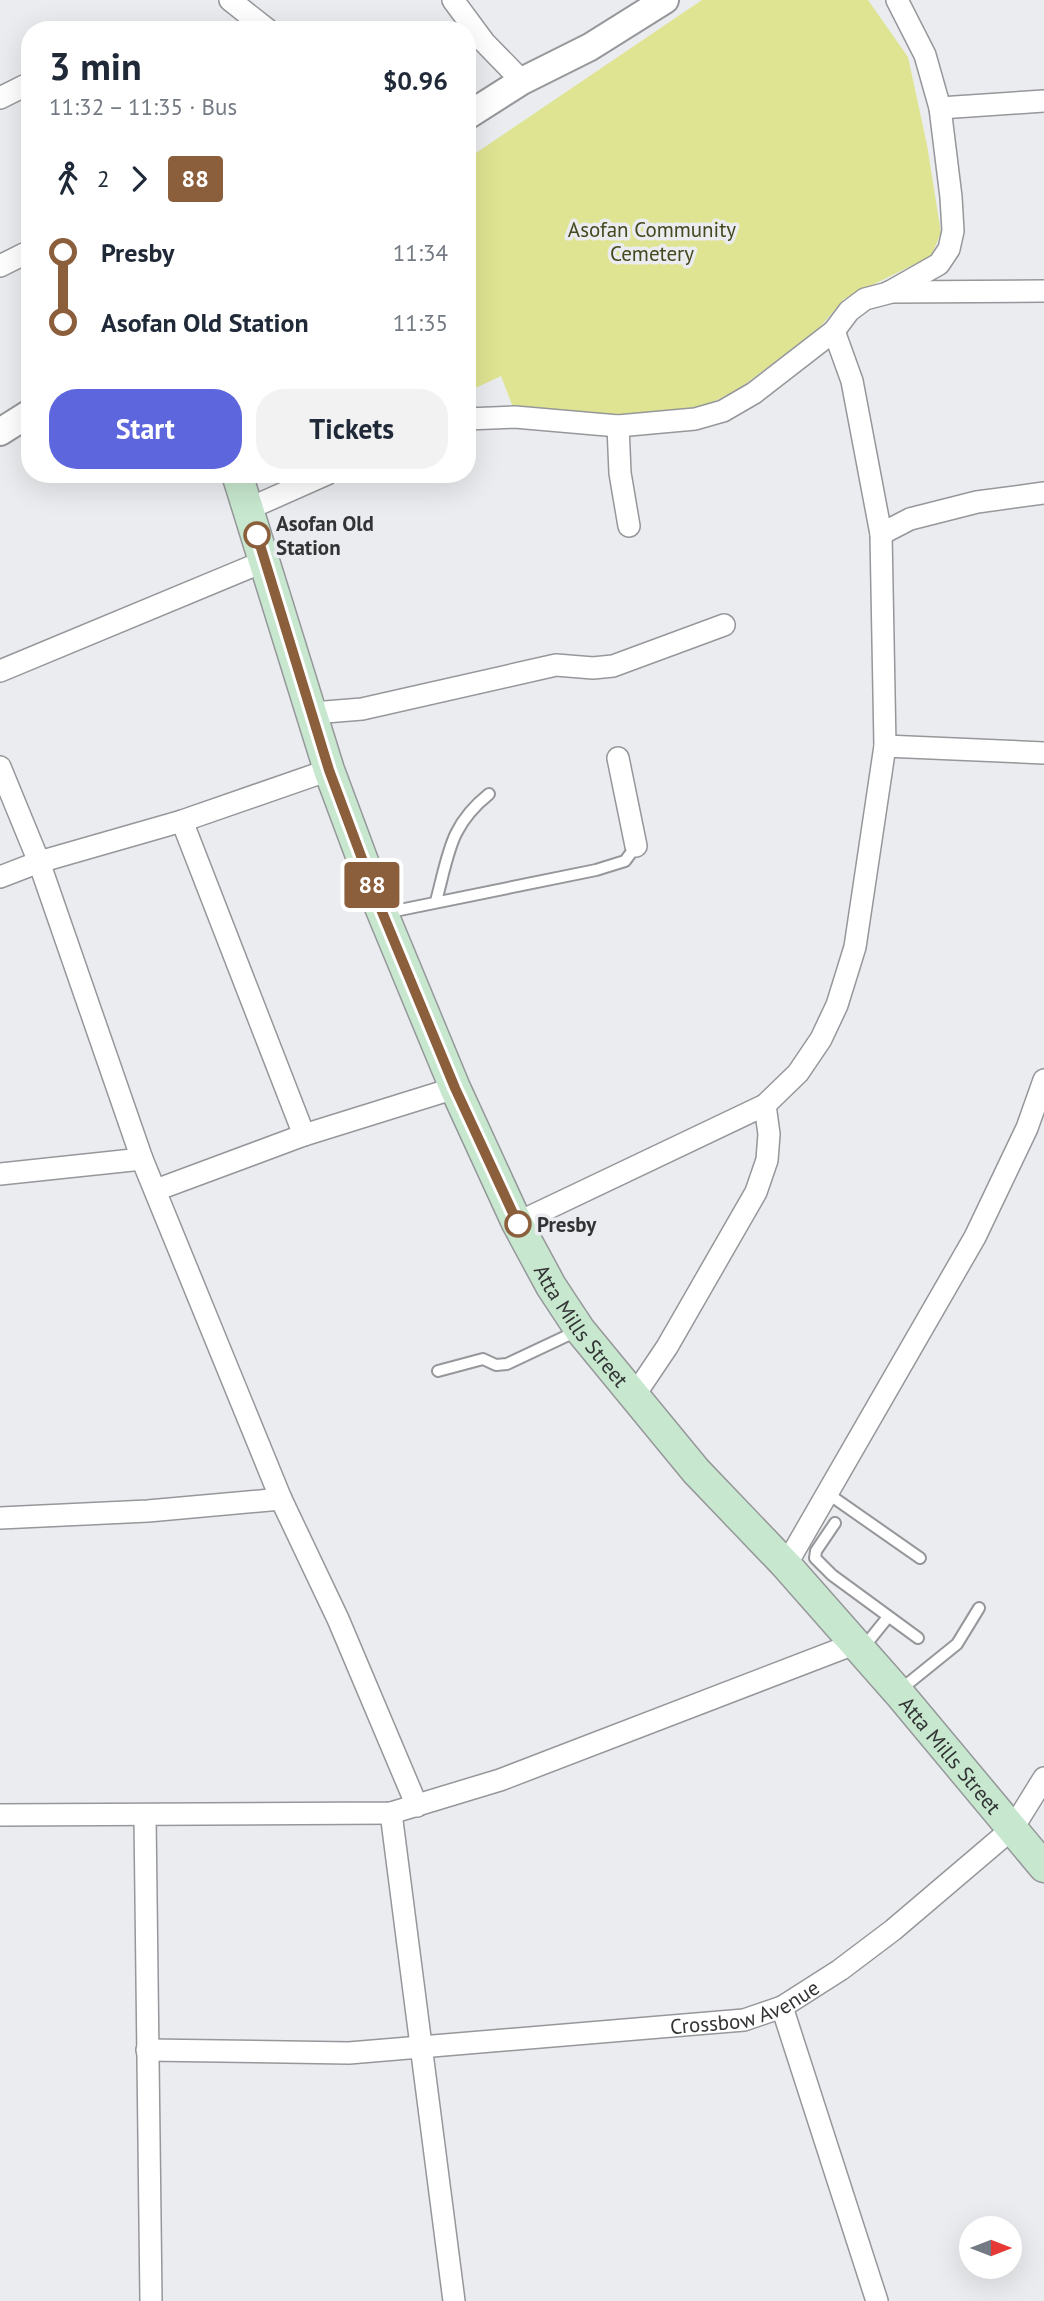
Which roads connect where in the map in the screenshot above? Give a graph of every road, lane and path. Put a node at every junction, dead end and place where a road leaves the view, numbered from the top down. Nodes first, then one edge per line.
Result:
1 (230, 0) edge
2 (453, 0) edge
3 (665, 0) edge
4 (897, 0) edge
5 (257, 21) edge
6 (468, 21) edge
7 (476, 31) edge
8 (522, 81) junction
9 (21, 88) edge
10 (0, 98) edge
11 (1044, 101) edge
12 (940, 108) junction
13 (476, 110) edge
14 (21, 256) edge
15 (0, 266) edge
16 (1044, 291) edge
17 (888, 292) junction
18 (834, 331) junction
19 (21, 419) edge
20 (476, 419) edge
21 (618, 426) junction
22 (0, 432) edge
23 (240, 483) edge
24 (307, 483) edge
25 (1044, 493) edge
26 (248, 509) junction
27 (629, 526) dead end
28 (881, 534) junction
29 (265, 561) junction
30 (724, 625) dead end
31 (0, 671) edge
32 (313, 713) junction
33 (885, 746) junction
34 (1044, 753) edge
35 (618, 758) dead end
36 (0, 767) edge
37 (329, 770) junction
38 (489, 794) dead end
39 (182, 821) junction
40 (636, 846) joint
41 (39, 862) junction
42 (0, 877) edge
43 (436, 901) junction
44 (383, 913) junction
45 (1044, 1080) edge
46 (455, 1088) junction
47 (765, 1105) junction
48 (304, 1135) junction
49 (142, 1159) junction
50 (0, 1174) edge
51 (156, 1190) junction
52 (517, 1223) junction
53 (580, 1330) junction
54 (438, 1371) dead end
55 (634, 1396) junction
56 (827, 1493) junction
57 (281, 1499) junction
58 (0, 1518) edge
59 (835, 1523) dead end
60 (920, 1558) dead end
61 (786, 1565) junction
62 (823, 1586) junction
63 (979, 1608) dead end
64 (888, 1617) junction
65 (918, 1638) dead end
66 (857, 1648) junction
67 (898, 1692) junction
68 (1044, 1778) edge
69 (417, 1806) junction
70 (391, 1813) junction
71 (0, 1815) edge
72 (145, 1816) junction
73 (1013, 1828) junction
74 (1044, 1867) edge
75 (782, 2007) junction
76 (420, 2049) junction
77 (147, 2050) junction
78 (150, 2301) edge
79 (454, 2301) edge
80 (877, 2301) edge

1 - 5 street
2 - 6 street
3 - 8 street
4 - 12 street
7 - 8 street
8 - 13 street
9 - 10 street
11 - 12 street
12 - 17 street
14 - 15 street
16 - 17 street
17 - 18 street
18 - 21 street
18 - 28 street
19 - 22 street
20 - 21 street
21 - 27 street
23 - 26 main road, Atta Mills Street
24 - 26 street
25 - 28 street
26 - 29 main road, Atta Mills Street
28 - 33 street
29 - 31 street
29 - 32 main road, Atta Mills Street
30 - 32 street
32 - 37 main road, Atta Mills Street
33 - 34 street
33 - 47 street
35 - 40 street
36 - 41 street
37 - 39 street
37 - 44 main road, Atta Mills Street
38 - 43 lane
39 - 41 street
39 - 48 street
40 - 43 lane
41 - 42 street
41 - 49 street
43 - 44 lane
44 - 46 main road, Atta Mills Street
45 - 56 street
46 - 48 street
46 - 52 main road, Atta Mills Street
47 - 52 street
47 - 55 street
48 - 51 street
49 - 50 street
49 - 51 street
51 - 57 street
52 - 53 main road, Atta Mills Street
53 - 54 lane
53 - 55 main road, Atta Mills Street
55 - 61 main road, Atta Mills Street
56 - 60 lane
56 - 61 street
57 - 58 street
57 - 69 street
59 - 62 lane
61 - 62 main road, Atta Mills Street
62 - 64 lane
62 - 66 main road, Atta Mills Street
63 - 67 lane
64 - 65 lane
64 - 66 lane
66 - 67 main road, Atta Mills Street
66 - 69 street
67 - 73 main road, Atta Mills Street
68 - 73 street, Crossbow Avenue
69 - 70 street
70 - 72 street
70 - 76 street
71 - 72 street
72 - 77 street
73 - 74 main road, Atta Mills Street
73 - 75 street, Crossbow Avenue
75 - 76 street, Crossbow Avenue
75 - 80 street
76 - 77 street, Crossbow Avenue
76 - 79 street
77 - 78 street

